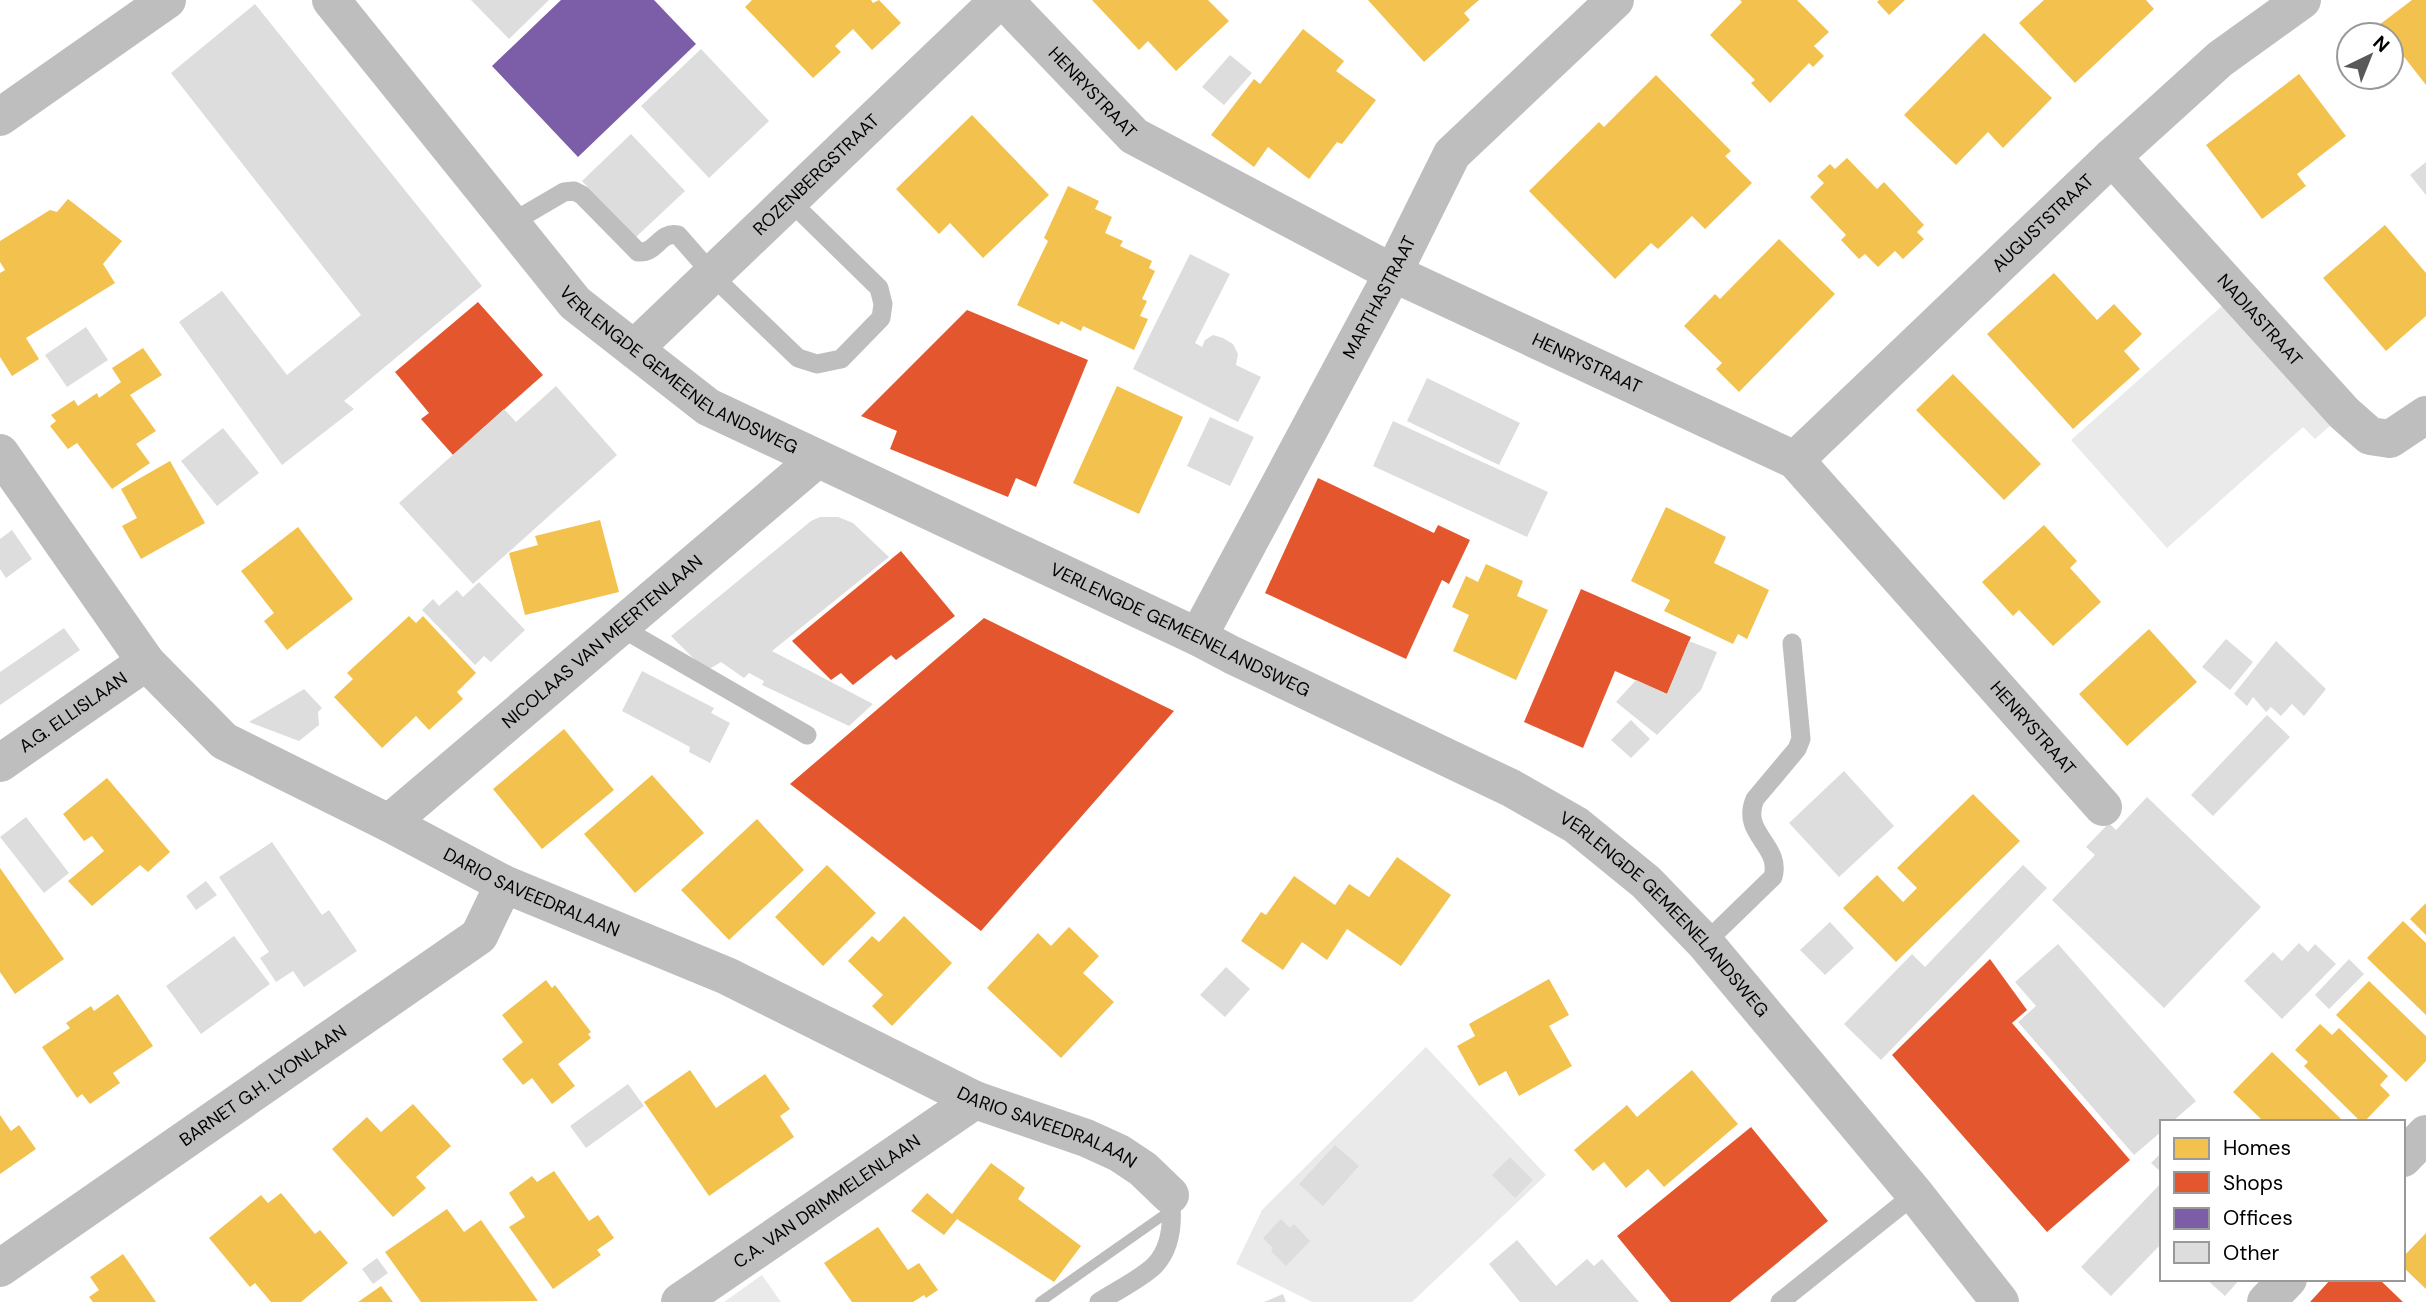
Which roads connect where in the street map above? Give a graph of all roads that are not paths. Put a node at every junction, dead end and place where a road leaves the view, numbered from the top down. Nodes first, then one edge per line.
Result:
1 (167, 0) edge
2 (331, 0) edge
3 (1002, 0) edge
4 (1615, 0) edge
5 (2302, 0) edge
6 (0, 117) edge
7 (2112, 156) junction
8 (789, 200) junction
9 (511, 223) junction
10 (1393, 273) junction
11 (711, 274) junction
12 (634, 349) junction
13 (2426, 415) edge
14 (0, 453) edge
15 (817, 458) junction
16 (1795, 460) junction
17 (621, 627) junction
18 (1198, 636) junction
19 (1792, 643) dead end
20 (145, 662) junction
21 (807, 735) dead end
22 (0, 763) edge
23 (2103, 807) dead end
24 (389, 823) junction
25 (504, 884) junction
26 (1705, 943) junction
27 (975, 1100) junction
28 (2426, 1134) edge
29 (2405, 1156) edge
30 (1915, 1194) junction
31 (1170, 1195) joint
32 (0, 1268) edge
33 (2286, 1281) edge
34 (680, 1302) edge
35 (1099, 1302) edge
36 (1780, 1302) edge
37 (2000, 1302) edge
38 (2266, 1302) edge

1 - 6 street
2 - 9 street, VERLENGDE GEMEENELANDSWEG
3 - 8 street, ROZENBERGSTRAAT
3 - 10 street, HENRYSTRAAT
4 - 10 street, MARTHASTRAAT
5 - 7 street, AUGUSTSTRAAT
7 - 13 street, NADIASTRAAT
7 - 16 street, AUGUSTSTRAAT
8 - 11 street, ROZENBERGSTRAAT
8 - 11 lane
9 - 11 lane
9 - 12 street, VERLENGDE GEMEENELANDSWEG
10 - 16 street, HENRYSTRAAT
10 - 18 street, MARTHASTRAAT
11 - 12 street, ROZENBERGSTRAAT
12 - 15 street, VERLENGDE GEMEENELANDSWEG
14 - 20 street, DARIO SAVEEDRALAAN
15 - 17 street, NICOLAAS VAN MEERTENLAAN
15 - 18 street, VERLENGDE GEMEENELANDSWEG
16 - 23 street, HENRYSTRAAT
17 - 21 lane
17 - 24 street, NICOLAAS VAN MEERTENLAAN
18 - 26 street, VERLENGDE GEMEENELANDSWEG
19 - 26 lane
20 - 22 street, A.G. ELLISLAAN
20 - 24 street, DARIO SAVEEDRALAAN
24 - 25 street, DARIO SAVEEDRALAAN
25 - 27 street, DARIO SAVEEDRALAAN
25 - 32 street, BARNET G.H. LYONLAAN
26 - 30 street, VERLENGDE GEMEENELANDSWEG
27 - 31 street, DARIO SAVEEDRALAAN
27 - 34 street, C.A. VAN DRIMMELENLAAN
28 - 29 street
30 - 36 lane
30 - 37 street, VERLENGDE GEMEENELANDSWEG
31 - 35 lane
33 - 38 street

